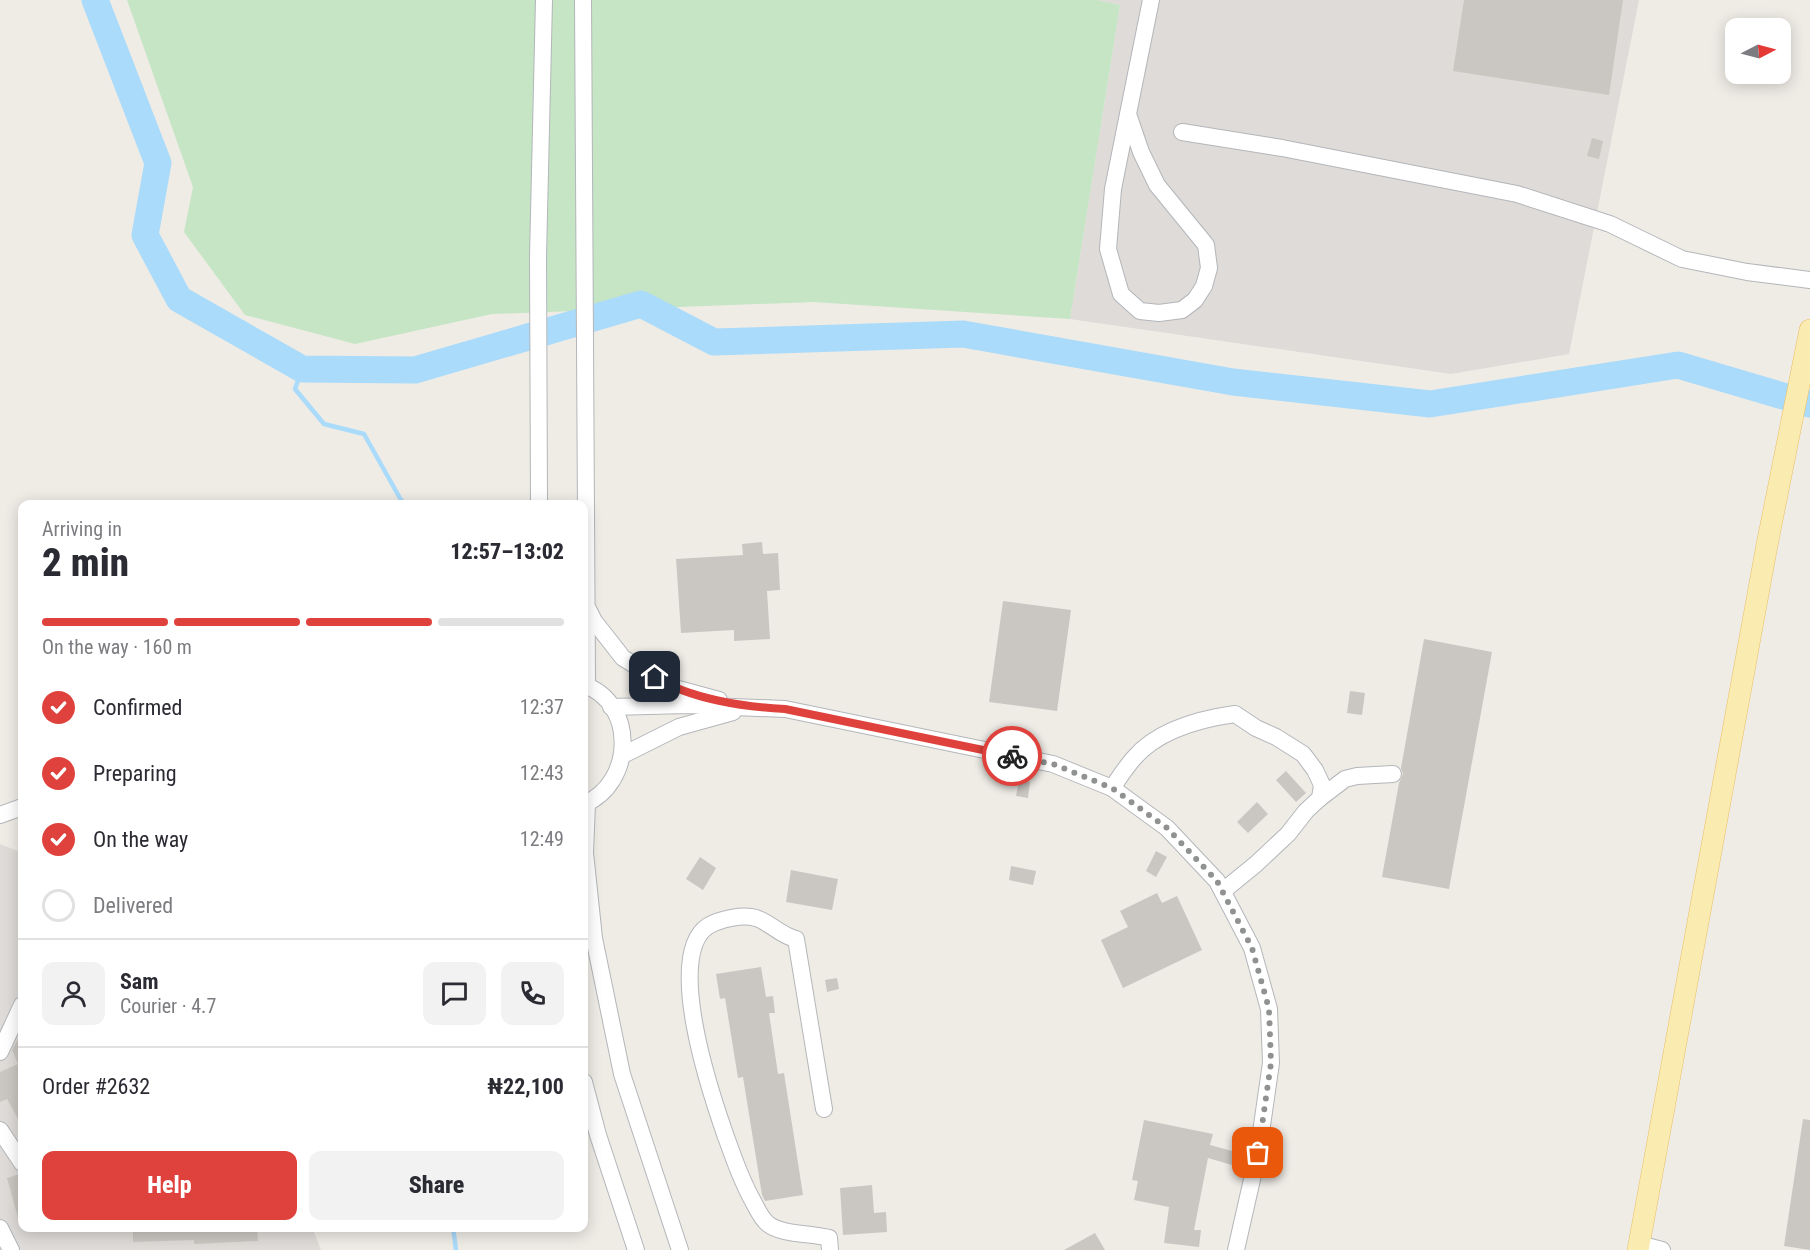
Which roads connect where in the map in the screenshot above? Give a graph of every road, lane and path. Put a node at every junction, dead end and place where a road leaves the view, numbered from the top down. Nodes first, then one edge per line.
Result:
1 (544, 0) edge
2 (583, 0) edge
3 (1151, 0) edge
4 (1128, 114) junction
5 (1182, 132) dead end
6 (1810, 280) edge
7 (1810, 330) edge
8 (539, 500) edge
9 (586, 500) edge
10 (588, 609) edge
11 (588, 688) edge
12 (611, 707) junction
13 (749, 707) junction
14 (623, 755) junction
15 (1393, 774) dead end
16 (1112, 788) junction
17 (1320, 798) junction
18 (588, 801) edge
19 (18, 808) edge
20 (0, 815) edge
21 (588, 881) edge
22 (1222, 891) junction
23 (18, 1014) edge
24 (0, 1052) edge
25 (588, 1097) edge
26 (824, 1109) dead end
27 (0, 1130) edge
28 (18, 1157) edge
29 (0, 1228) edge
30 (1638, 1247) edge
31 (11, 1250) edge
32 (636, 1250) edge
33 (680, 1250) edge
34 (830, 1250) edge
35 (1236, 1250) edge
36 (1662, 1250) edge

1 - 8 street
2 - 9 street
3 - 4 street
4 - 4 street
5 - 6 street
7 - 30 main road
10 - 13 street
11 - 12 street
12 - 13 street
12 - 14 street
13 - 14 street
13 - 16 street
14 - 18 street
15 - 17 street
16 - 17 street
16 - 22 street
17 - 22 street
19 - 20 street
21 - 33 street
22 - 35 street
23 - 24 street
25 - 32 street
26 - 34 street
27 - 28 street
29 - 31 street
30 - 36 street

